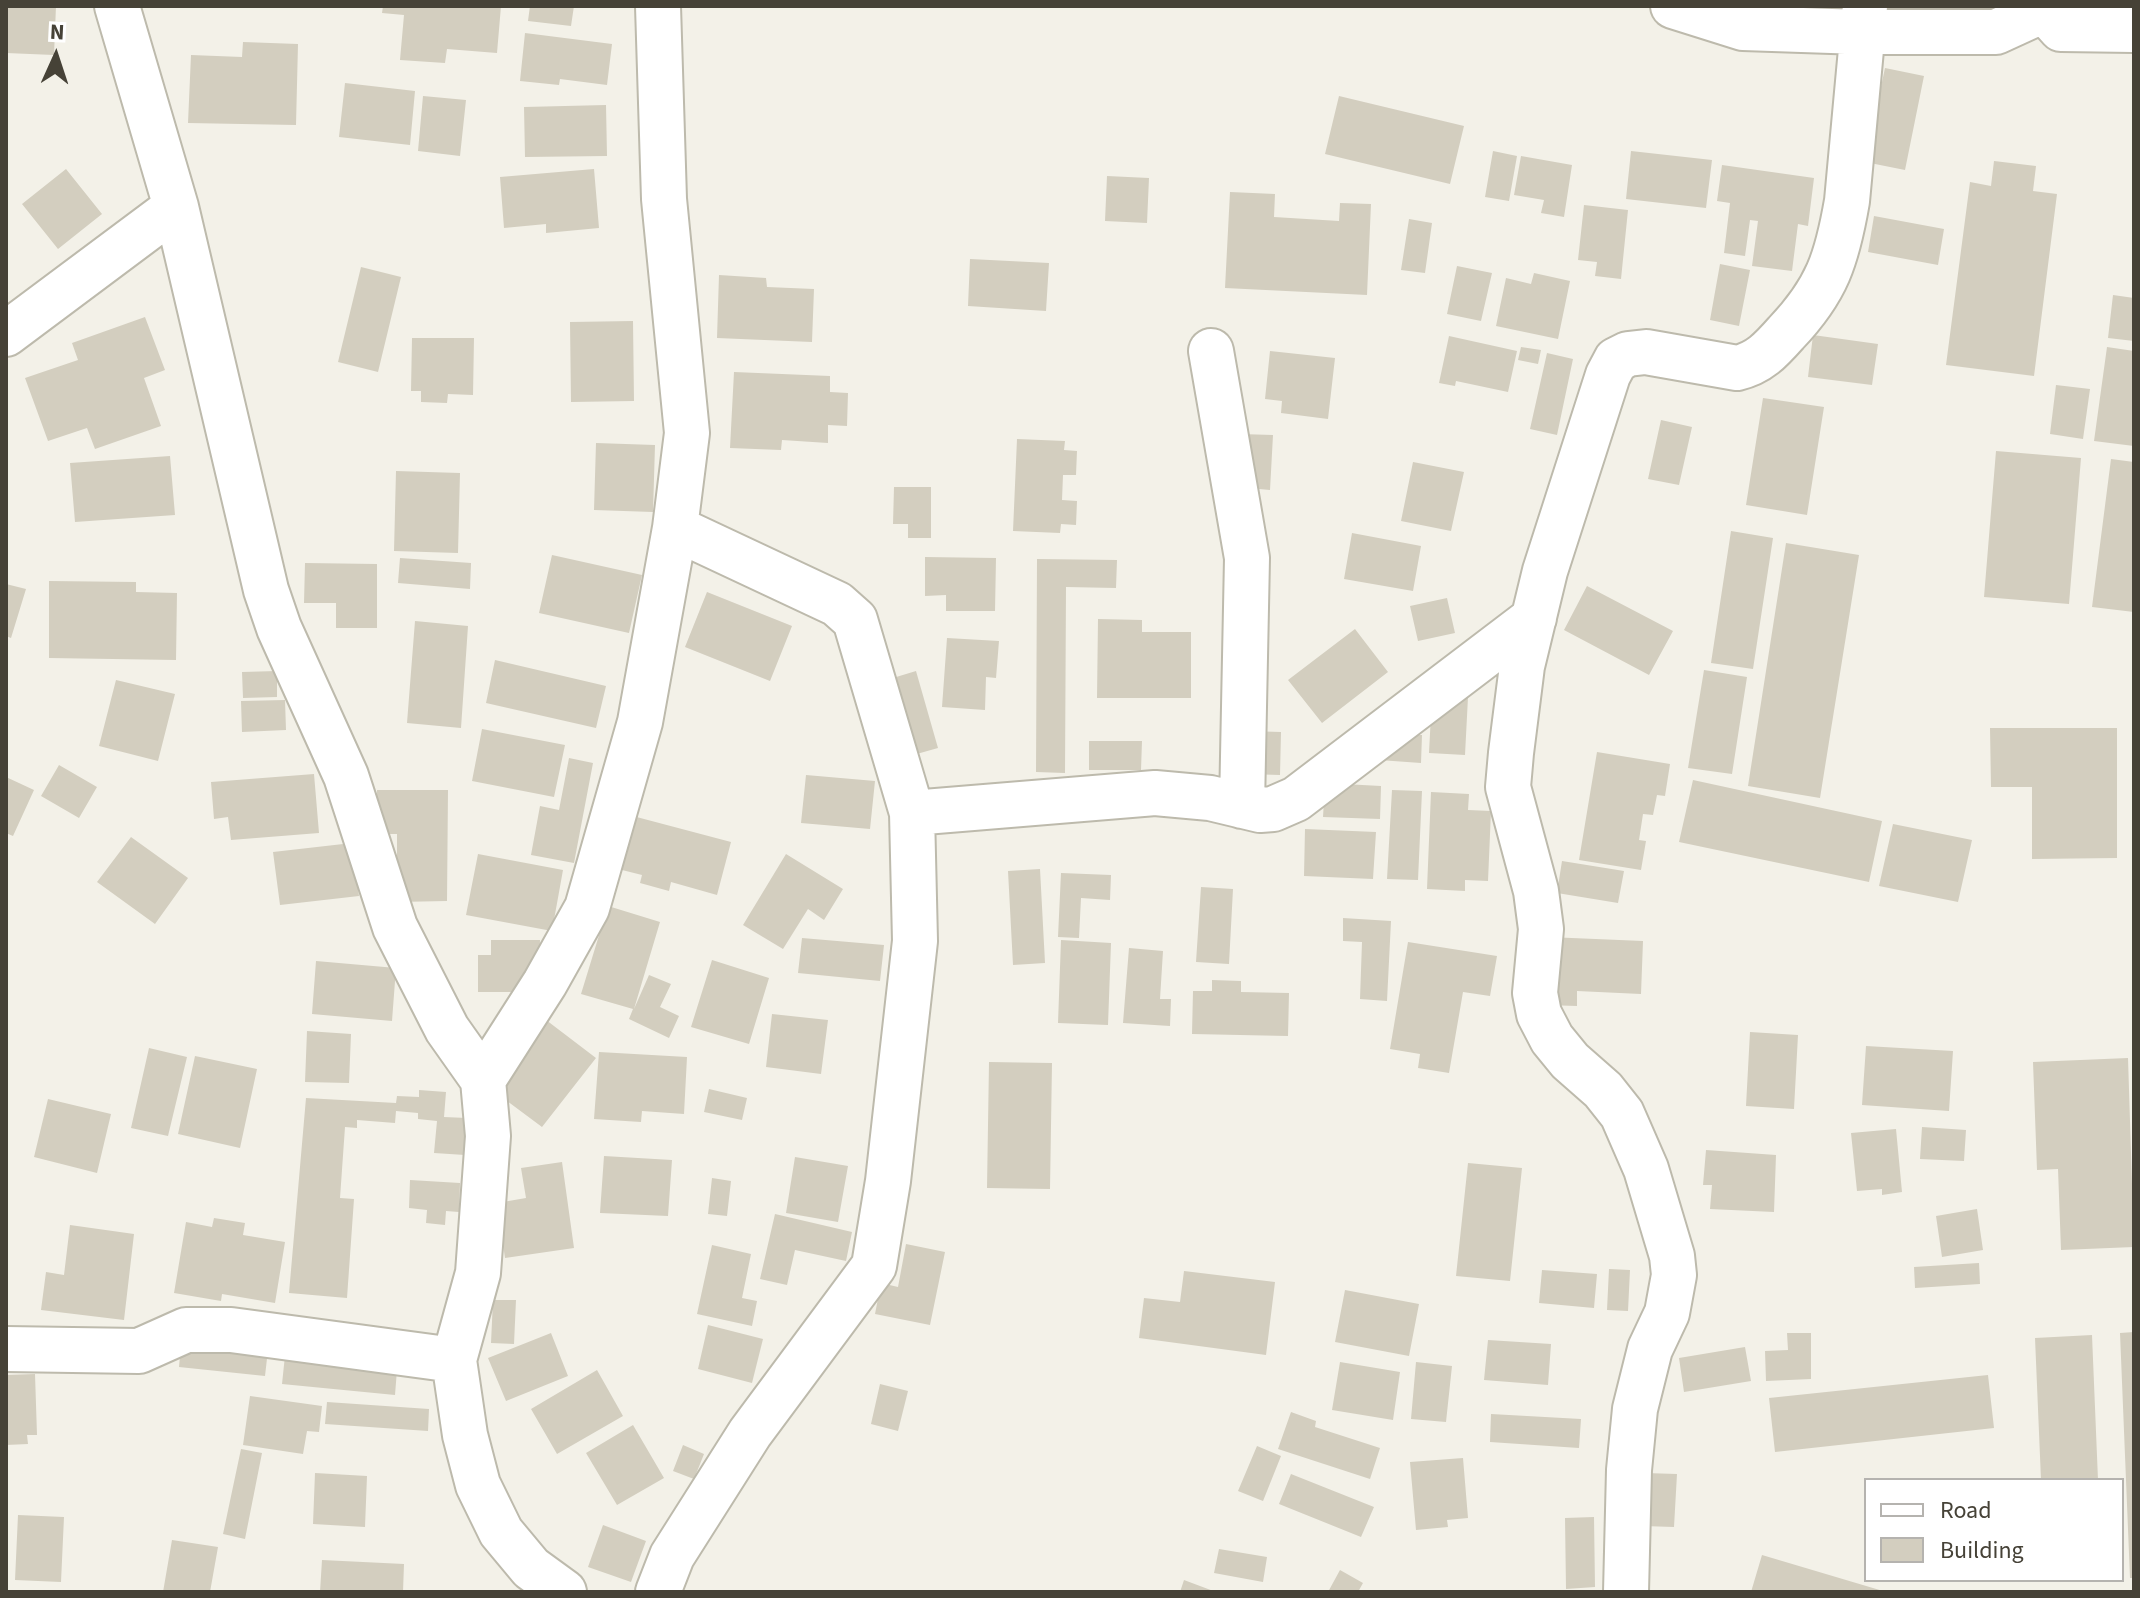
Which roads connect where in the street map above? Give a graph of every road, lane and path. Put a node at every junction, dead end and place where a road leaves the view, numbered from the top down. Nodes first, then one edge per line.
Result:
1 (117, 6) edge
2 (658, 6) edge
3 (1673, 6) edge
4 (2044, 8) edge
5 (1863, 19) edge
6 (2134, 30) edge
7 (176, 207) junction
8 (6, 334) edge
9 (1211, 351) dead end
10 (675, 528) junction
11 (1534, 618) junction
12 (1242, 806) junction
13 (912, 813) junction
14 (483, 1080) junction
15 (6, 1349) edge
16 (454, 1360) junction
17 (564, 1592) edge
18 (658, 1592) edge
19 (1626, 1592) edge

1 - 7 street
2 - 10 street
3 - 5 street
4 - 5 street
4 - 6 street
5 - 11 street
7 - 8 street
7 - 14 street
9 - 12 street
10 - 13 street
10 - 14 street
11 - 12 street
11 - 19 street
12 - 13 street
13 - 18 street
14 - 16 street
15 - 16 street
16 - 17 street

